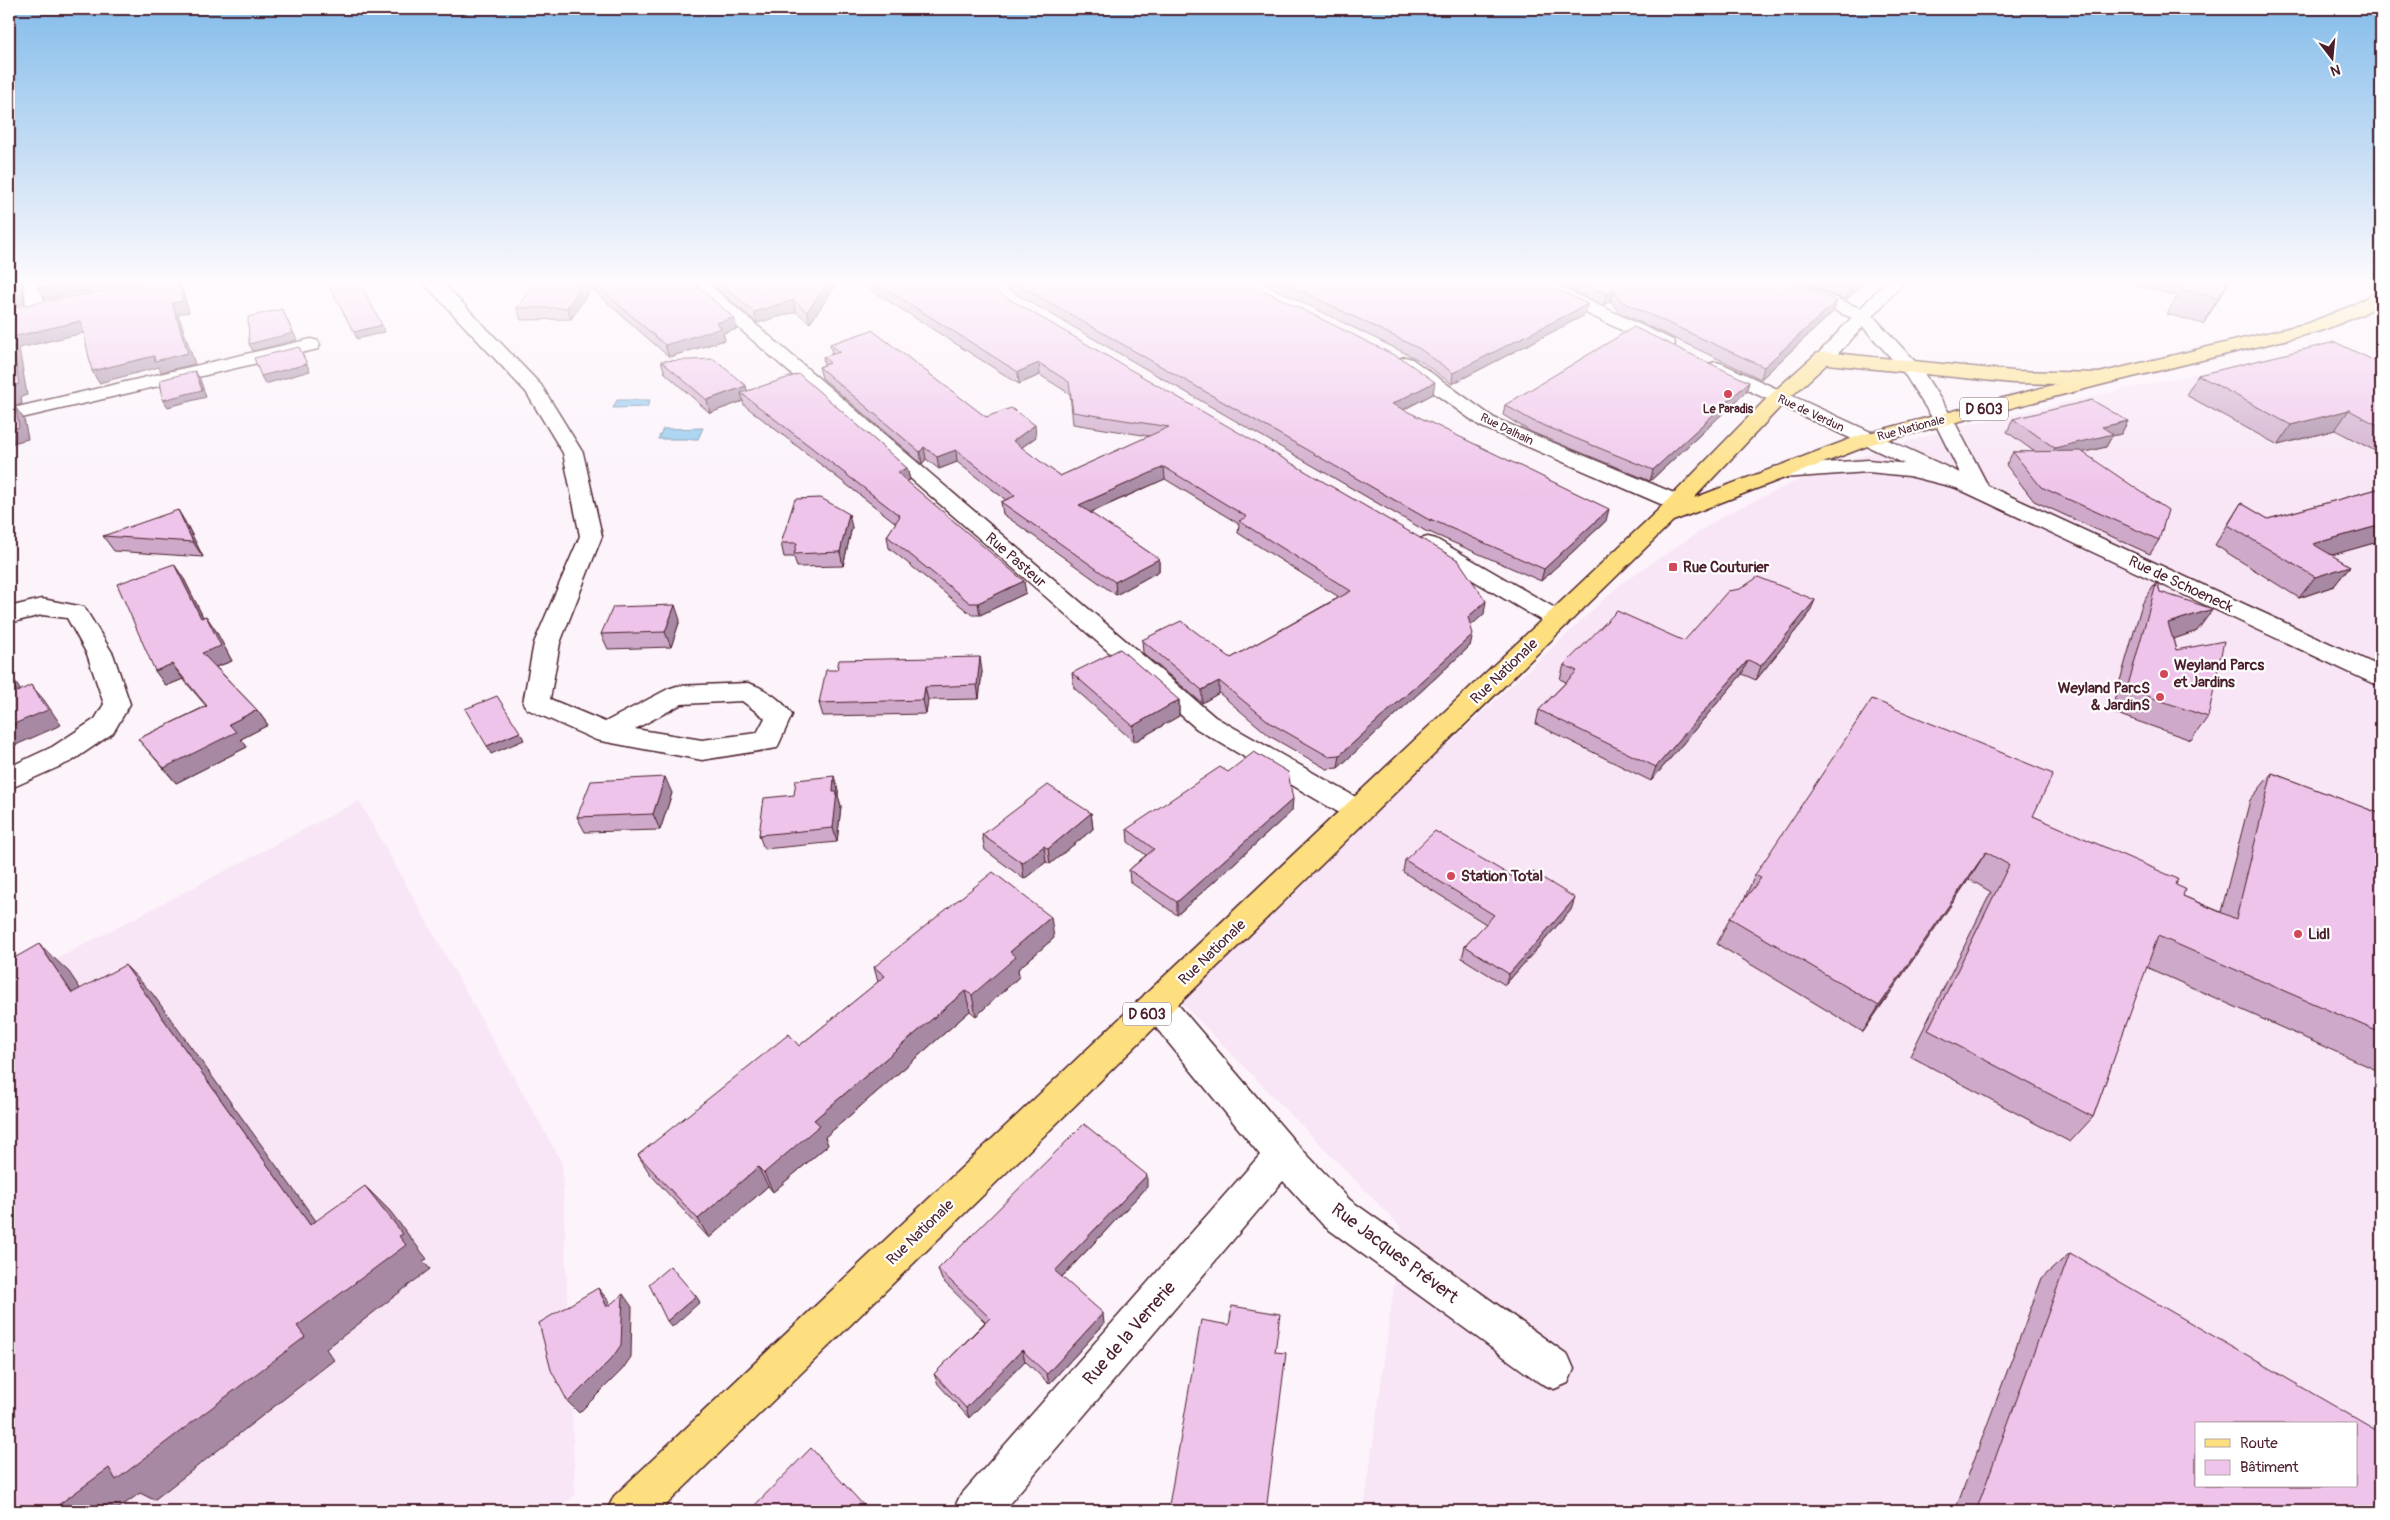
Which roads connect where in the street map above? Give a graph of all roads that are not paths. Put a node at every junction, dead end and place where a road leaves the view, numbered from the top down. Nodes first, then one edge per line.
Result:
1 (282, 352) edge
2 (498, 352) edge
3 (776, 352) edge
4 (1829, 352) edge
5 (1896, 352) edge
6 (2211, 352) edge
7 (1385, 354) edge
8 (1823, 358) junction
9 (1699, 360) edge
10 (1910, 367) junction
11 (2099, 379) junction
12 (1778, 398) junction
13 (9, 416) edge
14 (1943, 419) junction
15 (1868, 440) junction
16 (1782, 472) junction
17 (1973, 488) junction
18 (1672, 510) junction
19 (1412, 535) edge
20 (9, 615) edge
21 (1558, 620) junction
22 (2381, 677) edge
23 (606, 733) junction
24 (9, 779) edge
25 (1358, 811) junction
26 (1157, 1004) junction
27 (1284, 1154) junction
28 (1554, 1369) dead end
29 (629, 1511) edge
30 (975, 1511) edge

1 - 13 street
2 - 23 street
3 - 25 street, Rue Pasteur
4 - 8 street, Rue Nationale
5 - 10 street
6 - 11 main road, D 603
7 - 18 street, Rue Dalhain
8 - 10 main road, D 603
8 - 12 main road, Rue Nationale
9 - 12 street, Rue de Verdun
10 - 11 main road, D 603
10 - 14 street
11 - 14 main road, Rue Nationale / D 603
12 - 15 street, Rue de Verdun
12 - 18 main road, Rue Nationale
14 - 15 main road, Rue Nationale / D 603
14 - 17 street
15 - 16 main road, Rue Nationale / D 603
15 - 17 street, Rue de Verdun
16 - 17 street, Rue de Schoeneck
16 - 18 main road, Rue Nationale / D 603
17 - 22 street, Rue de Schoeneck
18 - 21 main road, Rue Nationale / D 603
19 - 21 street
20 - 24 street
21 - 25 main road, Rue Nationale / D 603
23 - 23 street
25 - 26 main road, Rue Nationale / D 603
26 - 27 street, Rue Jacques Prévert
26 - 29 main road, Rue Nationale / D 603
27 - 28 street, Rue Jacques Prévert
27 - 30 street, Rue de la Verrerie

